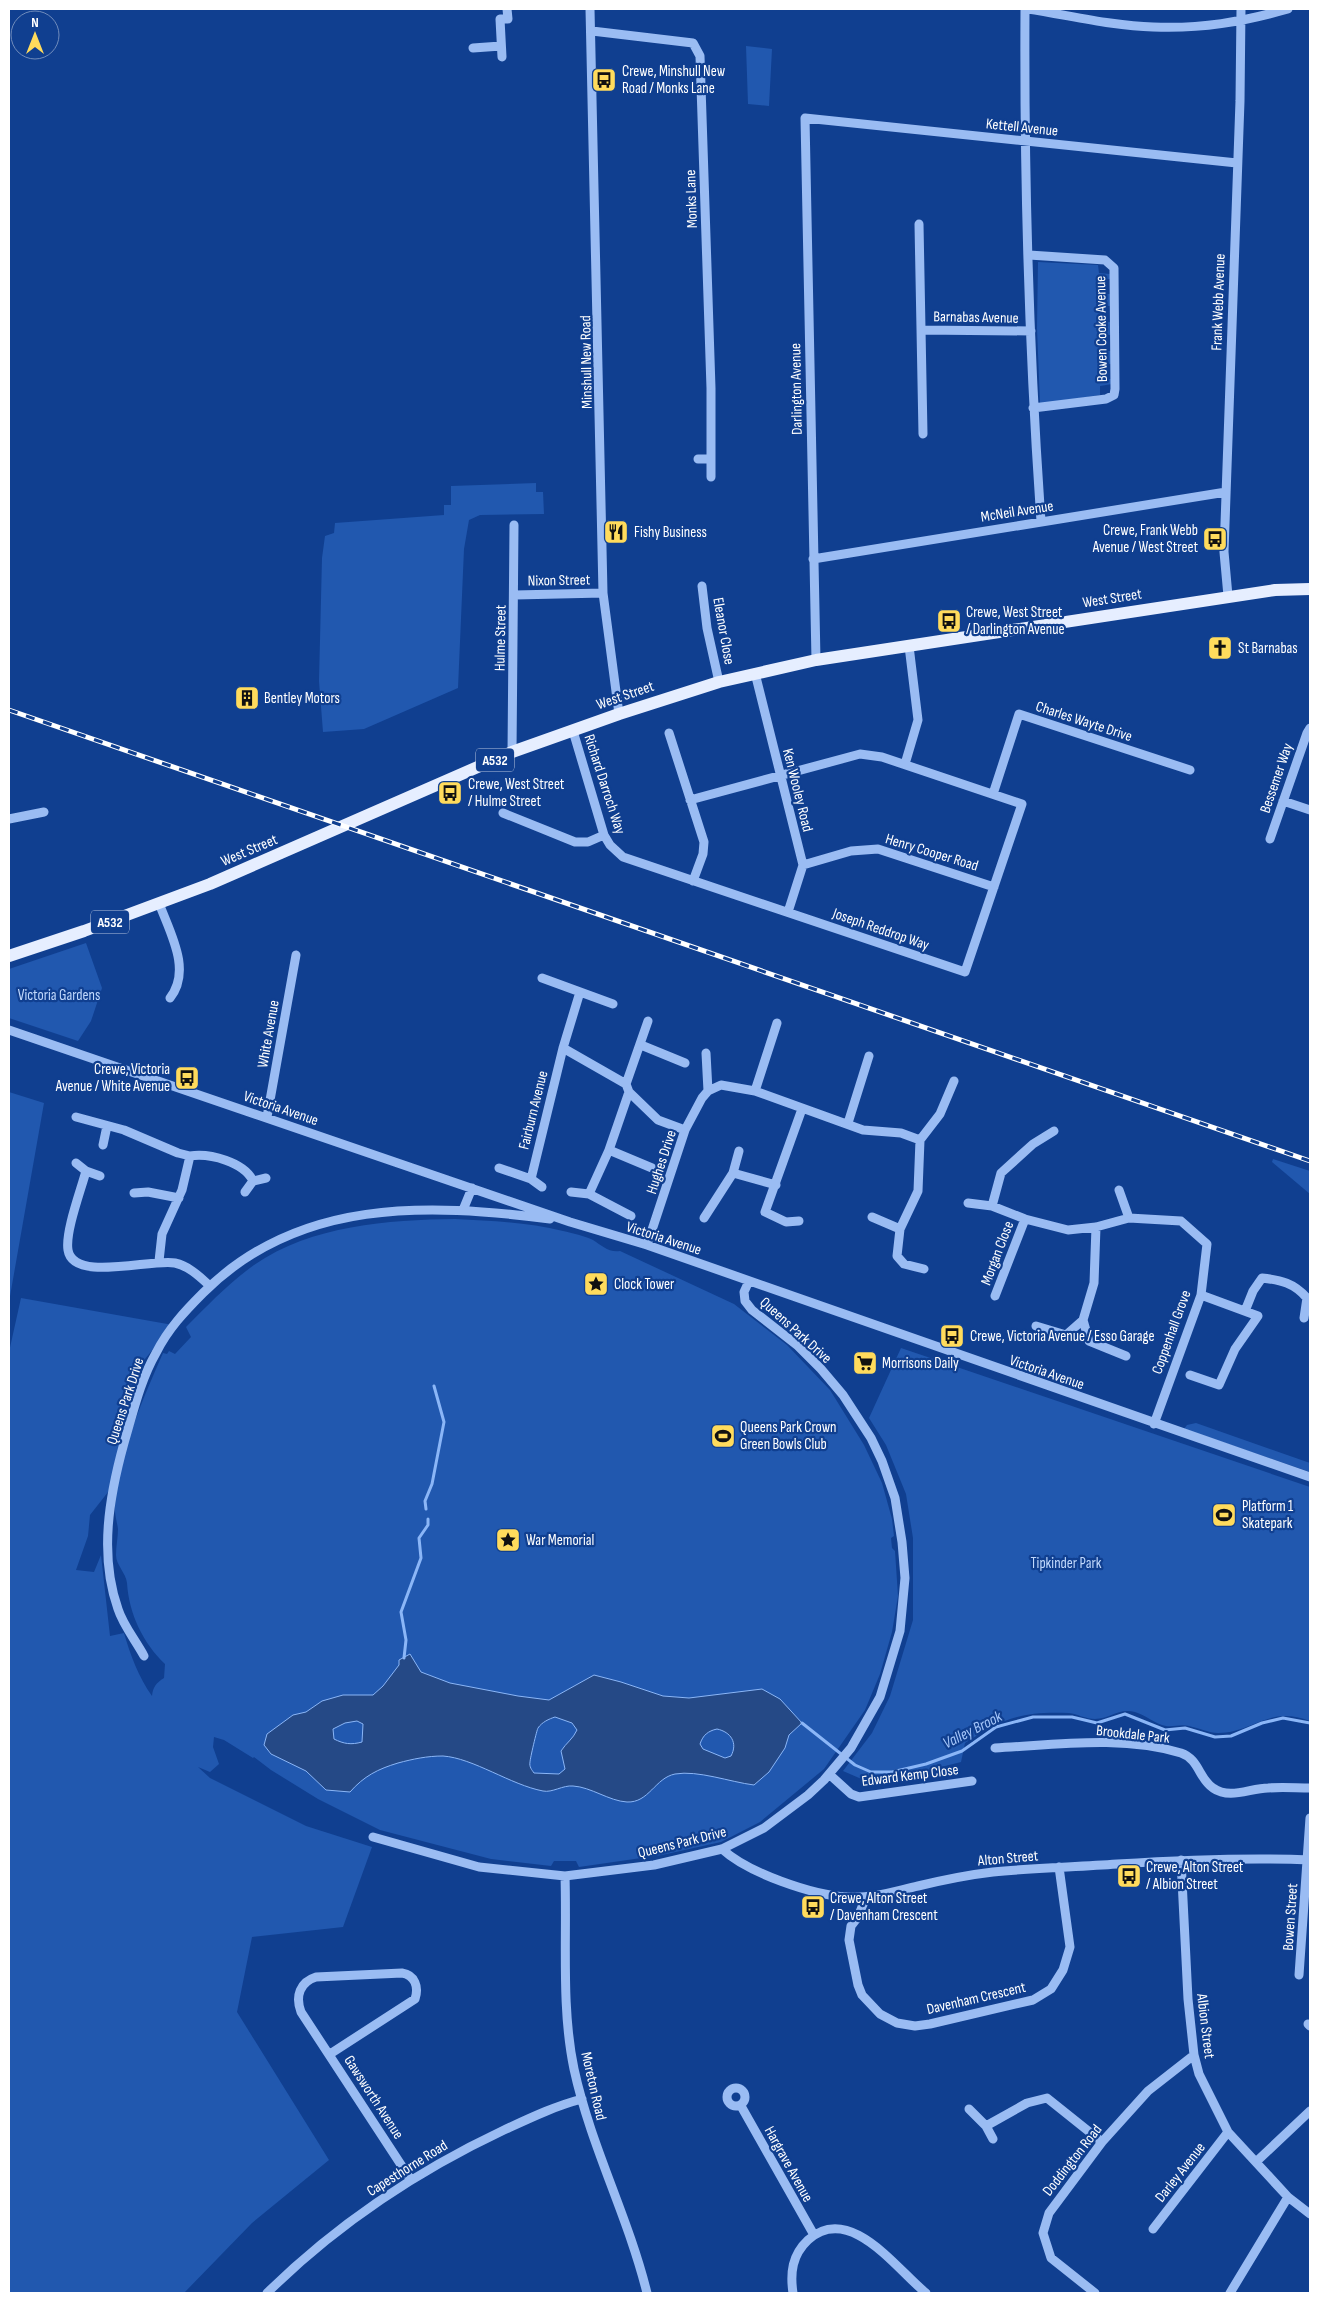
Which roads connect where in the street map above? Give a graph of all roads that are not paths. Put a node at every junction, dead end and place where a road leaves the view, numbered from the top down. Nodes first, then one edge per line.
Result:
1 (507, 9) edge
2 (590, 9) edge
3 (1027, 9) edge
4 (1240, 9) edge
5 (1288, 9) edge
6 (1241, 22) junction
7 (592, 31) junction
8 (501, 46) junction
9 (473, 48) dead end
10 (502, 57) dead end
11 (805, 118) joint
12 (1025, 141) junction
13 (1237, 163) junction
14 (919, 224) dead end
15 (1029, 255) junction
16 (920, 330) junction
17 (1031, 331) junction
18 (1033, 408) junction
19 (923, 434) dead end
20 (698, 459) dead end
21 (711, 459) junction
22 (711, 476) dead end
23 (1226, 492) junction
24 (1040, 521) junction
25 (514, 525) dead end
26 (813, 559) junction
27 (702, 586) dead end
28 (1310, 589) edge
29 (1286, 590) junction
30 (604, 593) junction
31 (515, 595) junction
32 (1228, 596) junction
33 (1310, 596) edge
34 (910, 646) junction
35 (816, 660) junction
36 (755, 674) junction
37 (719, 682) junction
38 (618, 714) junction
39 (1310, 728) edge
40 (573, 731) junction
41 (669, 732) dead end
42 (512, 752) junction
43 (905, 764) junction
44 (1190, 770) dead end
45 (780, 777) junction
46 (993, 794) junction
47 (690, 800) junction
48 (1283, 801) junction
49 (1310, 810) edge
50 (44, 812) dead end
51 (504, 813) dead end
52 (9, 818) edge
53 (604, 835) junction
54 (1270, 838) dead end
55 (802, 865) junction
56 (692, 881) junction
57 (994, 886) junction
58 (159, 903) junction
59 (788, 912) junction
60 (296, 955) dead end
61 (9, 956) edge
62 (542, 978) dead end
63 (580, 992) junction
64 (170, 998) dead end
65 (613, 1004) dead end
66 (648, 1021) dead end
67 (778, 1023) dead end
68 (9, 1030) edge
69 (641, 1045) junction
70 (562, 1048) junction
71 (706, 1053) dead end
72 (869, 1056) dead end
73 (685, 1063) dead end
74 (954, 1081) dead end
75 (628, 1088) junction
76 (708, 1091) junction
77 (755, 1091) junction
78 (802, 1109) junction
79 (76, 1117) dead end
80 (267, 1117) junction
81 (848, 1123) junction
82 (107, 1126) junction
83 (685, 1130) junction
84 (1054, 1131) dead end
85 (920, 1140) junction
86 (103, 1145) dead end
87 (609, 1150) junction
88 (739, 1151) dead end
89 (190, 1156) junction
90 (76, 1163) dead end
91 (499, 1168) dead end
92 (652, 1168) dead end
93 (86, 1171) junction
94 (733, 1173) junction
95 (100, 1176) dead end
96 (266, 1178) dead end
97 (531, 1179) junction
98 (253, 1181) junction
99 (776, 1185) junction
100 (542, 1187) dead end
101 (472, 1188) junction
102 (1119, 1190) dead end
103 (245, 1192) dead end
104 (571, 1192) dead end
105 (134, 1193) dead end
106 (589, 1194) junction
107 (178, 1198) junction
108 (968, 1203) dead end
109 (992, 1206) junction
110 (463, 1210) junction
111 (631, 1216) dead end
112 (704, 1218) dead end
113 (872, 1218) dead end
114 (1129, 1218) junction
115 (1024, 1219) junction
116 (799, 1221) dead end
117 (570, 1222) junction
118 (1096, 1227) junction
119 (900, 1229) junction
120 (647, 1245) junction
121 (159, 1261) junction
122 (924, 1269) dead end
123 (748, 1281) junction
124 (210, 1286) junction
125 (1201, 1295) junction
126 (995, 1296) dead end
127 (1245, 1311) junction
128 (1304, 1318) dead end
129 (1083, 1320) junction
130 (1036, 1326) dead end
131 (1126, 1356) dead end
132 (1190, 1375) dead end
133 (1154, 1424) junction
134 (1310, 1477) edge
135 (144, 1656) dead end
136 (995, 1748) dead end
137 (829, 1774) junction
138 (972, 1781) dead end
139 (1310, 1788) edge
140 (1310, 1818) edge
141 (373, 1837) dead end
142 (722, 1850) junction
143 (1181, 1860) junction
144 (1309, 1860) edge
145 (1059, 1868) junction
146 (565, 1876) junction
147 (866, 1897) junction
148 (1299, 1975) dead end
149 (330, 2054) junction
150 (1194, 2055) junction
151 (582, 2099) junction
152 (741, 2106) dead end
153 (969, 2109) dead end
154 (1310, 2111) edge
155 (986, 2126) junction
156 (1228, 2132) junction
157 (993, 2139) dead end
158 (1102, 2142) junction
159 (1257, 2161) junction
160 (411, 2180) junction
161 (1288, 2197) junction
162 (1310, 2214) edge
163 (1153, 2229) dead end
164 (814, 2235) junction
165 (267, 2293) edge
166 (646, 2293) edge
167 (793, 2293) edge
168 (926, 2293) edge
169 (1095, 2293) edge
170 (1230, 2293) edge

1 - 8 street
2 - 7 street, Minshull New Road
3 - 6 street
3 - 12 street
4 - 6 street, Frank Webb Avenue
5 - 6 street
6 - 13 street, Frank Webb Avenue
7 - 21 street, Monks Lane
7 - 30 street, Minshull New Road
8 - 9 street
8 - 10 street
11 - 12 street, Kettell Avenue
11 - 26 street, Darlington Avenue
12 - 13 street, Kettell Avenue
12 - 15 street
13 - 23 street, Frank Webb Avenue
14 - 16 street, Barnabas Avenue
15 - 17 street
15 - 18 street, Bowen Cooke Avenue
16 - 17 street, Barnabas Avenue
16 - 19 street, Barnabas Avenue
17 - 18 street
18 - 24 street
20 - 21 street
21 - 22 street, Monks Lane
23 - 24 street, McNeil Avenue
23 - 32 street, Frank Webb Avenue
24 - 26 street, McNeil Avenue
25 - 31 street, Hulme Street
26 - 35 street, Darlington Avenue
27 - 37 street, Eleanor Close
28 - 29 main road, West Street / A532
29 - 32 main road, West Street / A532
29 - 33 main road, West Street / A532
30 - 31 street, Nixon Street
30 - 38 street, Minshull New Road
31 - 42 street, Hulme Street
32 - 34 main road, West Street / A532
34 - 35 main road, West Street / A532
34 - 43 street
35 - 36 main road, West Street / A532
36 - 37 main road, West Street / A532
36 - 45 street, Ken Wooley Road
37 - 38 main road, West Street / A532
38 - 40 main road, West Street / A532
39 - 48 street, Bessemer Way
40 - 42 main road, West Street / A532
40 - 53 street, Richard Darroch Way
41 - 47 street
42 - 58 main road, West Street / A532
43 - 45 street
43 - 46 street
44 - 46 street, Charles Wayte Drive
45 - 47 street
45 - 55 street, Ken Wooley Road
46 - 57 street
47 - 56 street
48 - 49 street
48 - 54 street, Bessemer Way
50 - 52 street
51 - 53 street
53 - 56 street, Richard Darroch Way
55 - 57 street, Henry Cooper Road
55 - 59 street
56 - 59 street, Richard Darroch Way
57 - 59 street, Joseph Reddrop Way
58 - 61 main road, West Street / A532
58 - 64 street
60 - 80 street, White Avenue
62 - 63 street
63 - 65 street
63 - 70 street, Fairburn Avenue
66 - 69 street
67 - 77 street
68 - 80 street, Victoria Avenue
69 - 73 street
69 - 75 street
70 - 75 street
70 - 97 street, Fairburn Avenue
71 - 76 street
72 - 81 street
74 - 85 street
75 - 83 street
75 - 87 street
76 - 77 street
76 - 83 street, Hughes Drive
77 - 78 street
78 - 81 street
78 - 99 street
79 - 82 street
80 - 101 street, Victoria Avenue
81 - 85 street
82 - 86 street
82 - 89 street
83 - 120 street, Hughes Drive
84 - 109 street
85 - 119 street
87 - 92 street
87 - 106 street
88 - 94 street
89 - 98 street
89 - 107 street
90 - 93 street
91 - 97 street
93 - 95 street
93 - 121 street
94 - 99 street
94 - 112 street
96 - 98 street
97 - 100 street
98 - 103 street
99 - 116 street
101 - 110 street
101 - 117 street, Victoria Avenue
102 - 114 street
104 - 106 street
105 - 107 street
106 - 111 street
107 - 121 street
108 - 109 street, Coppenhall Grove
109 - 115 street, Coppenhall Grove
110 - 117 street, Queens Park Drive
110 - 124 street, Queens Park Drive
113 - 119 street
114 - 118 street, Coppenhall Grove
114 - 125 street, Coppenhall Grove
115 - 118 street, Coppenhall Grove
115 - 126 street, Morgan Close
117 - 120 street, Victoria Avenue
118 - 129 street
119 - 122 street
120 - 123 street, Victoria Avenue
121 - 124 street
123 - 133 street, Victoria Avenue
123 - 137 street, Queens Park Drive
124 - 135 street, Queens Park Drive
125 - 127 street
125 - 133 street, Coppenhall Grove
127 - 128 street
127 - 132 street
129 - 130 street
129 - 131 street
133 - 134 street, Victoria Avenue
136 - 139 street, Brookdale Park
137 - 138 street, Edward Kemp Close
137 - 142 street, Queens Park Drive
140 - 144 street
141 - 146 street, Queens Park Drive
142 - 146 street, Queens Park Drive
142 - 147 street, Alton Street
143 - 144 street, Alton Street
143 - 145 street, Alton Street
143 - 150 street, Albion Street
144 - 148 street, Bowen Street
145 - 147 street, Alton Street
145 - 147 street, Davenham Crescent
146 - 151 street, Moreton Road
149 - 149 street, Gawsworth Avenue
149 - 160 street, Gawsworth Avenue
150 - 156 street, Albion Street
150 - 158 street, Doddington Road
151 - 160 street, Capesthorne Road
151 - 166 street, Moreton Road
152 - 164 street, Hargrave Avenue
153 - 155 street
154 - 159 street
155 - 157 street
155 - 158 street
156 - 159 street, Albion Street
156 - 163 street, Darley Avenue
158 - 169 street, Doddington Road
159 - 161 street, Albion Street
160 - 165 street, Capesthorne Road
161 - 162 street, Albion Street
161 - 170 street
164 - 167 street
164 - 168 street

